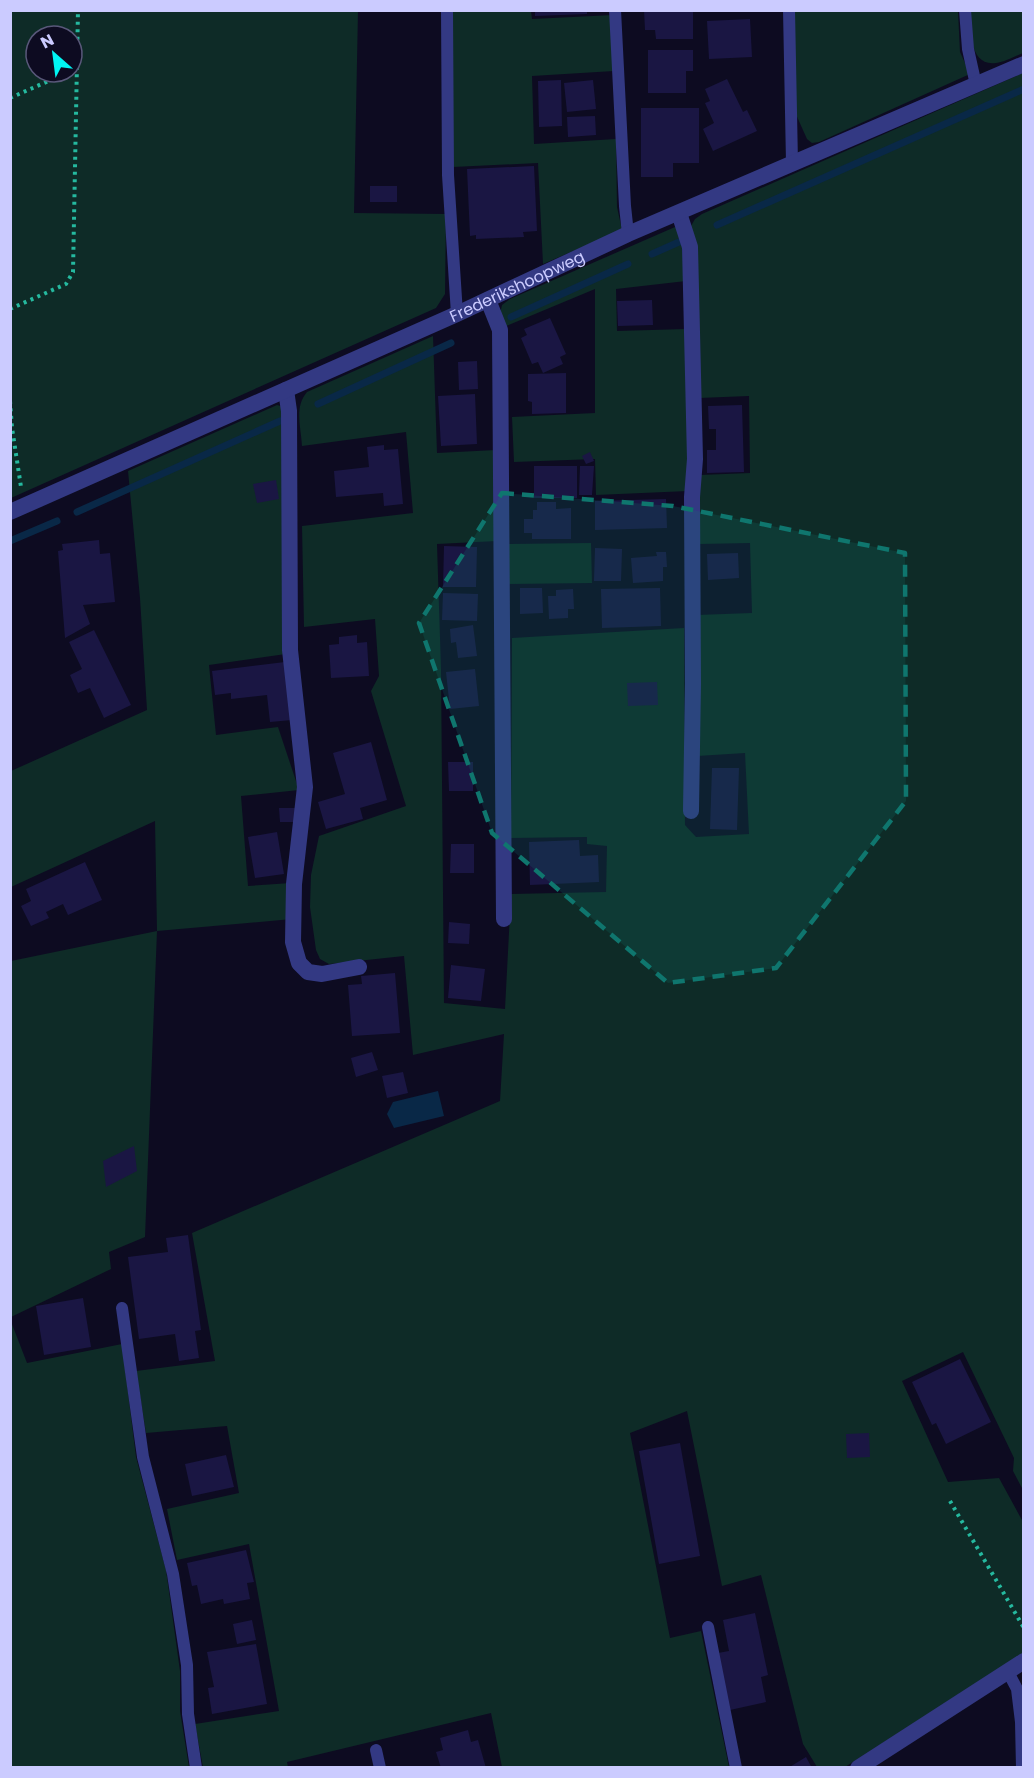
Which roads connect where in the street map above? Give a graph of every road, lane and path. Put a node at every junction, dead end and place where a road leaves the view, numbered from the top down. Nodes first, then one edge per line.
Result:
1 (447, 10) edge
2 (615, 10) edge
3 (789, 10) edge
4 (965, 10) edge
5 (1023, 63) edge
6 (42, 84) edge
7 (77, 84) edge
8 (976, 85) junction
9 (10, 98) edge
10 (792, 163) junction
11 (679, 213) junction
12 (628, 234) junction
13 (488, 300) junction
14 (10, 309) edge
15 (457, 314) junction
16 (286, 390) junction
17 (10, 401) edge
18 (17, 509) edge
19 (691, 811) dead end
20 (504, 919) dead end
21 (359, 967) dead end
22 (122, 1308) dead end
23 (950, 1501) dead end
24 (708, 1627) dead end
25 (1023, 1628) edge
26 (1023, 1661) edge
27 (1008, 1672) junction
28 (376, 1750) dead end
29 (196, 1767) edge
30 (380, 1767) edge
31 (736, 1767) edge
32 (858, 1767) edge
33 (1022, 1767) edge

1 - 15 lane
2 - 12 lane
3 - 10 lane
4 - 8 lane
5 - 8 street, Frederikshoopweg
6 - 9 path
7 - 14 path
8 - 10 street, Frederikshoopweg
10 - 11 street, Frederikshoopweg
11 - 12 street, Frederikshoopweg
11 - 19 street
12 - 13 street, Frederikshoopweg
13 - 15 street, Frederikshoopweg
13 - 20 street
15 - 16 street, Frederikshoopweg
16 - 18 street, Frederikshoopweg
16 - 21 street
17 - 18 path
22 - 29 lane
23 - 25 path
24 - 31 lane
26 - 27 street
27 - 32 street
27 - 33 lane
28 - 30 lane

